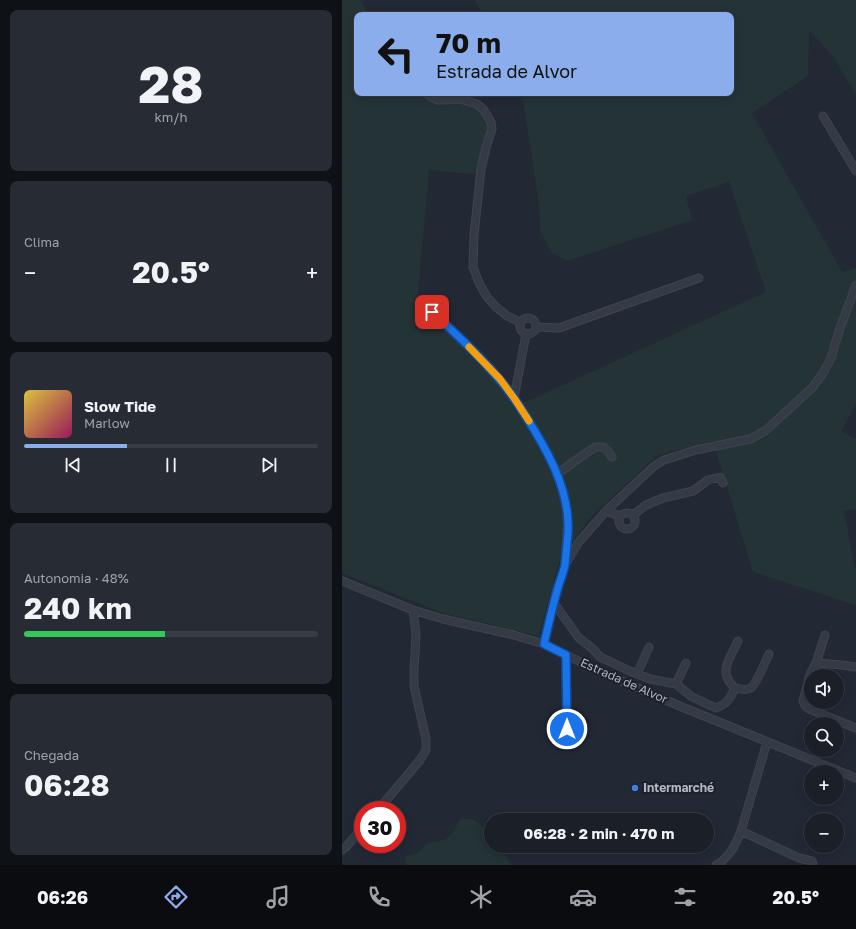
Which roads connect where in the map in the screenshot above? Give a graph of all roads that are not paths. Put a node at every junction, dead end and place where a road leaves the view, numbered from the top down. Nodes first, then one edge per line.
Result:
1 (430, 96) edge
2 (823, 116) dead end
3 (856, 171) edge
4 (699, 278) dead end
5 (856, 285) edge
6 (432, 312) dead end
7 (520, 322) junction
8 (536, 327) junction
9 (526, 334) junction
10 (514, 398) junction
11 (612, 457) dead end
12 (557, 474) junction
13 (722, 483) dead end
14 (606, 511) junction
15 (633, 515) junction
16 (620, 516) junction
17 (564, 565) junction
18 (342, 580) edge
19 (554, 603) junction
20 (413, 610) junction
21 (826, 635) dead end
22 (738, 641) dead end
23 (544, 644) junction
24 (649, 647) dead end
25 (769, 654) dead end
26 (566, 655) junction
27 (686, 663) dead end
28 (816, 663) junction
29 (856, 667) edge
30 (637, 674) junction
31 (676, 684) junction
32 (735, 688) junction
33 (856, 728) edge
34 (567, 729) dead end
35 (767, 742) junction
36 (856, 778) edge
37 (386, 801) edge
38 (741, 831) junction
39 (354, 838) edge
40 (342, 850) edge
41 (800, 861) edge
42 (716, 865) edge
43 (813, 865) edge

1 - 7 street
2 - 3 street
4 - 8 street
5 - 14 street
6 - 10 street
7 - 8 street
7 - 9 street
8 - 9 street
9 - 10 street
10 - 12 street
11 - 12 street
12 - 17 street
13 - 15 street
14 - 16 street
14 - 17 street
15 - 16 street
15 - 16 street
17 - 19 street
18 - 20 street, Estrada de Alvor
19 - 23 street
19 - 30 street
20 - 23 street, Estrada de Alvor
20 - 37 street
21 - 28 street
22 - 32 street
23 - 26 street, Estrada de Alvor
24 - 30 street
25 - 32 street
26 - 34 street
26 - 35 street, Estrada de Alvor
27 - 31 street
28 - 29 street
28 - 33 street
30 - 31 street
31 - 32 street
35 - 36 street, Estrada de Alvor
35 - 38 street
38 - 41 street
38 - 42 street
39 - 40 street
41 - 43 street

